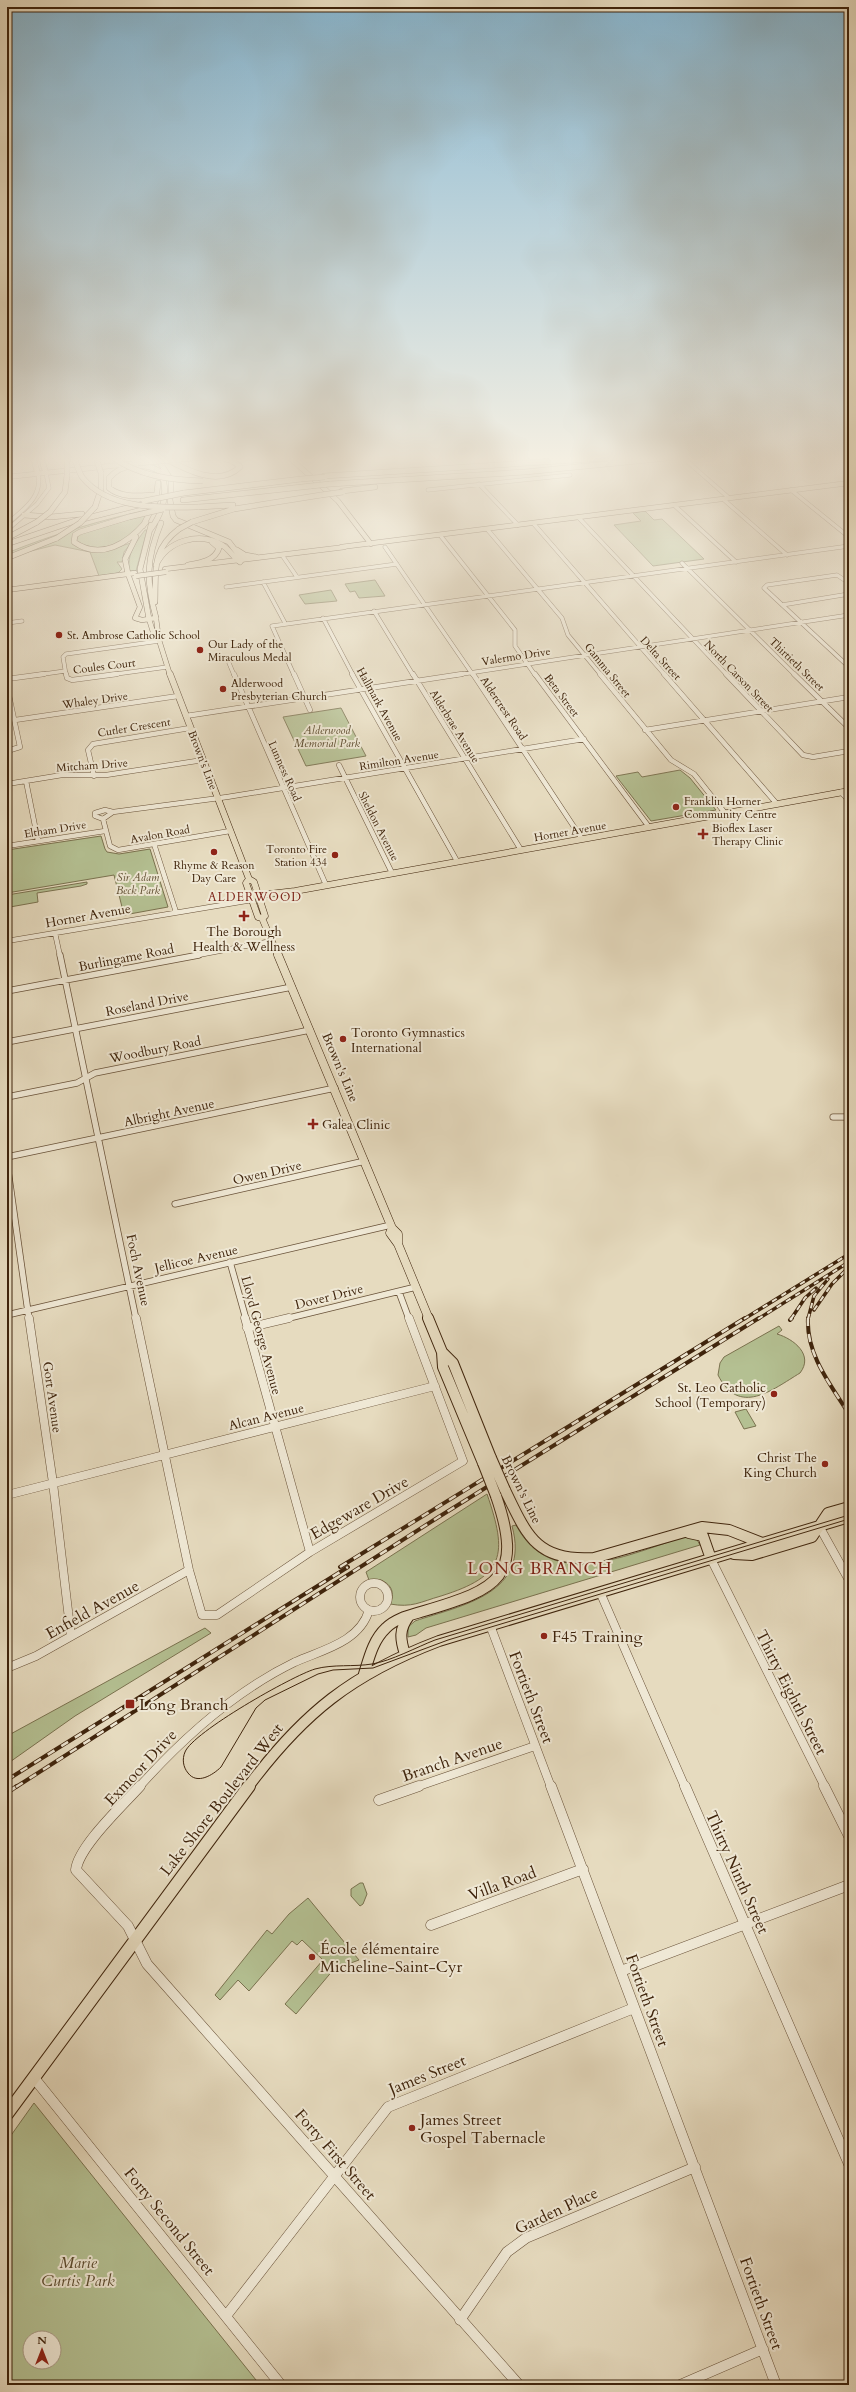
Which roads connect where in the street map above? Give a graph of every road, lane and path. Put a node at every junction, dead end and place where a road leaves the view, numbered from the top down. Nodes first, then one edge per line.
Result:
1 (126, 569) edge
2 (140, 569) edge
3 (147, 569) edge
4 (156, 569) edge
5 (172, 569) edge
6 (176, 569) edge
7 (291, 569) edge
8 (361, 569) edge
9 (399, 569) edge
10 (466, 569) edge
11 (521, 569) edge
12 (572, 569) edge
13 (626, 569) edge
14 (687, 569) joint
15 (166, 570) junction
16 (128, 575) junction
17 (633, 576) junction
18 (297, 577) junction
19 (264, 582) junction
20 (584, 583) junction
21 (849, 583) edge
22 (226, 587) dead end
23 (538, 589) junction
24 (7, 590) edge
25 (849, 594) edge
26 (487, 596) junction
27 (427, 605) junction
28 (782, 605) junction
29 (153, 607) junction
30 (374, 611) junction
31 (849, 615) edge
32 (149, 618) junction
33 (156, 618) junction
34 (323, 618) junction
35 (22, 621) dead end
36 (7, 623) edge
37 (285, 623) junction
38 (800, 623) junction
39 (748, 630) junction
40 (692, 639) junction
41 (159, 640) junction
42 (639, 647) junction
43 (583, 655) junction
44 (229, 663) dead end
45 (527, 664) junction
46 (167, 667) junction
47 (849, 667) edge
48 (65, 671) junction
49 (470, 672) junction
50 (7, 679) edge
51 (415, 681) junction
52 (7, 686) edge
53 (360, 689) junction
54 (178, 696) junction
55 (305, 697) junction
56 (849, 697) edge
57 (822, 701) junction
58 (9, 706) edge
59 (248, 706) junction
60 (310, 710) dead end
61 (761, 711) junction
62 (186, 716) junction
63 (15, 720) junction
64 (704, 720) junction
65 (190, 728) junction
66 (849, 728) edge
67 (645, 730) junction
68 (584, 739) junction
69 (522, 749) junction
70 (7, 751) edge
71 (849, 751) edge
72 (465, 758) junction
73 (203, 760) junction
74 (338, 765) dead end
75 (405, 768) junction
76 (94, 776) junction
77 (345, 778) junction
78 (26, 781) junction
79 (7, 784) edge
80 (283, 788) junction
81 (849, 791) edge
82 (841, 792) junction
83 (218, 798) junction
84 (849, 801) edge
85 (777, 804) junction
86 (113, 812) junction
87 (725, 814) junction
88 (103, 819) junction
89 (649, 827) junction
90 (105, 831) junction
91 (230, 831) junction
92 (582, 839) junction
93 (38, 841) junction
94 (154, 844) junction
95 (7, 846) edge
96 (521, 850) junction
97 (457, 861) junction
98 (392, 873) junction
99 (249, 879) junction
100 (326, 885) junction
101 (259, 897) junction
102 (251, 898) junction
103 (176, 912) junction
104 (262, 918) junction
105 (55, 933) junction
106 (7, 941) edge
107 (272, 941) junction
108 (65, 980) junction
109 (292, 987) junction
110 (7, 991) edge
111 (76, 1028) junction
112 (310, 1030) junction
113 (7, 1042) edge
114 (86, 1078) junction
115 (335, 1088) junction
116 (7, 1097) edge
117 (833, 1117) dead end
118 (849, 1117) edge
119 (99, 1138) junction
120 (7, 1157) edge
121 (365, 1161) junction
122 (7, 1163) edge
123 (175, 1204) dead end
124 (391, 1226) junction
125 (230, 1262) junction
126 (130, 1286) junction
127 (416, 1287) junction
128 (399, 1292) junction
129 (29, 1310) junction
130 (7, 1314) edge
131 (246, 1328) junction
132 (442, 1352) junction
133 (435, 1386) junction
134 (274, 1426) junction
135 (165, 1454) junction
136 (53, 1483) junction
137 (7, 1495) edge
138 (849, 1507) edge
139 (849, 1517) edge
140 (818, 1526) junction
141 (679, 1533) junction
142 (762, 1543) junction
143 (310, 1552) junction
144 (727, 1554) junction
145 (711, 1559) junction
146 (189, 1570) junction
147 (849, 1580) edge
148 (600, 1592) junction
149 (369, 1610) dead end
150 (201, 1613) joint
151 (410, 1615) junction
152 (490, 1625) junction
153 (71, 1636) junction
154 (405, 1654) junction
155 (7, 1668) edge
156 (364, 1674) junction
157 (535, 1746) junction
158 (379, 1800) dead end
159 (849, 1836) edge
160 (75, 1867) joint
161 (582, 1869) junction
162 (849, 1885) edge
163 (745, 1924) junction
164 (431, 1925) dead end
165 (135, 1941) junction
166 (621, 1971) junction
167 (634, 2008) junction
168 (34, 2078) junction
169 (8, 2112) edge
170 (849, 2164) edge
171 (695, 2167) junction
172 (334, 2177) junction
173 (226, 2316) junction
174 (460, 2320) junction
175 (763, 2348) junction
176 (281, 2385) edge
177 (519, 2385) edge
178 (680, 2385) edge
179 (776, 2385) edge

1 - 16 highway
2 - 32 highway
3 - 29 highway
4 - 29 highway
5 - 15 main road
6 - 15 main road
7 - 18 street
8 - 18 street
9 - 27 street, Aldercrest Road
10 - 26 street, Beta Street
11 - 23 street, Gamma Street
12 - 20 street, Delta Street
13 - 17 street, North Carson Street
14 - 17 street
14 - 39 street, Thirtieth Street
15 - 16 main road, bridge
16 - 24 main road
16 - 32 main road
17 - 20 street
17 - 40 street, North Carson Street
18 - 19 street
19 - 22 street
19 - 37 street
20 - 23 street
20 - 42 street, Delta Street
21 - 28 street
23 - 26 street
23 - 43 street, Gamma Street
25 - 28 street
26 - 27 street
26 - 45 street, Beta Street
27 - 30 street
27 - 49 street, Aldercrest Road
28 - 38 street
29 - 33 highway
30 - 34 street
30 - 51 street, Alderbrae Avenue
31 - 38 street, Valermo Drive
32 - 33 main road
32 - 41 main road, Brown's Line
33 - 41 main road, Brown's Line
34 - 37 street
34 - 53 street, Hallmark Avenue
35 - 36 street
37 - 55 street
38 - 39 street, Valermo Drive
38 - 47 street
39 - 40 street, Valermo Drive
39 - 57 street, Thirtieth Street
40 - 42 street, Valermo Drive
40 - 61 street, North Carson Street
41 - 46 main road, Brown's Line
41 - 48 street, Coules Court
42 - 43 street, Valermo Drive
42 - 64 street, Delta Street
43 - 45 street, Valermo Drive
43 - 67 street, Gamma Street
44 - 59 street, Lunness Road
45 - 49 street, Valermo Drive
45 - 68 street, Beta Street
46 - 48 street, Coules Court
46 - 54 main road, Brown's Line
48 - 50 street
49 - 51 street, Valermo Drive
49 - 69 street, Aldercrest Road
51 - 53 street, Valermo Drive
51 - 72 street, Alderbrae Avenue
52 - 58 street
53 - 55 street, Valermo Drive
53 - 75 street, Hallmark Avenue
54 - 62 main road, Brown's Line
54 - 63 street, Whaley Drive
55 - 59 street, Valermo Drive
55 - 60 street
56 - 57 street
57 - 61 street
57 - 66 street, Thirtieth Street
58 - 63 street
59 - 62 street, Valermo Drive
59 - 80 street, Lunness Road
61 - 64 street
61 - 71 street, North Carson Street
62 - 65 main road, Brown's Line
63 - 70 street
64 - 67 street
64 - 85 street, Delta Street
65 - 73 main road, Brown's Line
65 - 76 street, Cutler Crescent
67 - 87 street, Gamma Street
68 - 69 street, Rimilton Avenue
68 - 89 street, Beta Street
69 - 72 street, Rimilton Avenue
69 - 92 street, Aldercrest Road
72 - 75 street, Rimilton Avenue
72 - 96 street, Alderbrae Avenue
73 - 76 street, Mitcham Drive
73 - 83 main road, Brown's Line
74 - 77 street, Sheldon Avenue
75 - 77 street, Rimilton Avenue
75 - 97 street, Hallmark Avenue
76 - 78 street, Mitcham Drive
77 - 80 street, Rimilton Avenue
77 - 98 street, Sheldon Avenue
78 - 79 street, Mitcham Drive
78 - 93 street
80 - 83 street, Rimilton Avenue
80 - 100 street, Lunness Road
81 - 82 main road, Horner Avenue
82 - 84 street
82 - 85 main road, Horner Avenue
83 - 86 street, Rimilton Avenue
83 - 91 main road, Brown's Line
85 - 87 main road, Horner Avenue
86 - 88 street
86 - 88 street, Avalon Road
87 - 89 main road, Horner Avenue
88 - 90 street, Avalon Road
89 - 92 main road, Horner Avenue
90 - 93 street, Eltham Drive
90 - 94 street, Avalon Road
91 - 94 street, Avalon Road
91 - 99 main road, Brown's Line
92 - 96 main road, Horner Avenue
93 - 95 street, Eltham Drive
94 - 103 street
96 - 97 main road, Horner Avenue
97 - 98 main road, Horner Avenue
98 - 100 main road, Horner Avenue
99 - 101 main road, Brown's Line
99 - 102 main road, Brown's Line
100 - 101 main road, Horner Avenue
101 - 102 main road, Horner Avenue
101 - 104 main road, Brown's Line
102 - 103 street, Horner Avenue
102 - 104 main road, Brown's Line
103 - 105 street, Horner Avenue
104 - 107 main road, Brown's Line
105 - 106 street, Horner Avenue
105 - 108 street, Foch Avenue
107 - 108 street, Burlingame Road
107 - 109 main road, Brown's Line
108 - 110 street, Burlingame Road
108 - 111 street, Foch Avenue
109 - 111 street, Roseland Drive
109 - 112 main road, Brown's Line
111 - 113 street, Roseland Drive
111 - 114 street, Foch Avenue
112 - 114 street, Woodbury Road
112 - 115 main road, Brown's Line
114 - 116 street, Woodbury Road
114 - 119 street, Foch Avenue
115 - 119 street, Albright Avenue
115 - 121 main road, Brown's Line
117 - 118 street
119 - 120 street, Albright Avenue
119 - 126 street, Foch Avenue
121 - 123 street, Owen Drive
121 - 124 main road, Brown's Line
122 - 129 street, Gort Avenue
124 - 125 street, Jellicoe Avenue
124 - 127 main road, Brown's Line
125 - 126 street, Jellicoe Avenue
125 - 131 street, Lloyd George Avenue
126 - 129 street, Jellicoe Avenue
126 - 135 street, Foch Avenue
127 - 128 street, Dover Drive
127 - 132 main road, Brown's Line
128 - 131 street, Dover Drive
128 - 133 street
129 - 130 street, Jellicoe Avenue
129 - 136 street, Gort Avenue
131 - 134 street, Lloyd George Avenue
132 - 141 main road, Brown's Line, bridge
132 - 151 main road, Brown's Line, bridge
133 - 134 street, Alcan Avenue
133 - 143 street, Edgeware Drive
134 - 135 street, Alcan Avenue
134 - 143 street, Lloyd George Avenue
135 - 136 street, Alcan Avenue
135 - 146 street, Foch Avenue
136 - 137 street, Alcan Avenue
136 - 153 street, Gort Avenue
138 - 140 main road, Lake Shore Boulevard West
139 - 140 main road, Lake Shore Boulevard West
140 - 142 main road, Lake Shore Boulevard West
140 - 144 main road, Lake Shore Boulevard West
140 - 147 street
141 - 142 main road, Brown's Line
141 - 145 main road, Brown's Line
142 - 144 main road, Lake Shore Boulevard West
143 - 150 street, Edgeware Drive
144 - 145 main road, Lake Shore Boulevard West
145 - 148 main road, Lake Shore Boulevard West
145 - 159 street, Thirty Eighth Street
146 - 150 street, Foch Avenue
146 - 153 street, Enfield Avenue
148 - 152 main road, Lake Shore Boulevard West
148 - 163 street, Thirty Ninth Street
149 - 160 street, Exmoor Drive
151 - 154 main road
151 - 156 main road, Brown's Line
152 - 154 main road, Lake Shore Boulevard West
152 - 157 street, Fortieth Street
153 - 155 street, Enfield Avenue
154 - 156 main road, Lake Shore Boulevard West
156 - 165 main road, Lake Shore Boulevard West
157 - 158 street, Branch Avenue
157 - 161 street, Fortieth Street
160 - 165 street, Forty First Street
161 - 164 street, Villa Road
161 - 166 street, Fortieth Street
162 - 163 street
163 - 166 street
163 - 170 street, Thirty Ninth Street
165 - 168 main road, Lake Shore Boulevard West
165 - 172 street, Forty First Street
166 - 167 street, Fortieth Street
167 - 171 street, Fortieth Street
167 - 172 street, James Street
168 - 169 main road, Lake Shore Boulevard West
168 - 173 street, Forty Second Street
171 - 174 street, Garden Place
171 - 175 street, Fortieth Street
172 - 173 street, James Street
172 - 174 street, Forty First Street
173 - 176 street, Forty Second Street
174 - 177 street, Forty First Street
175 - 178 street
175 - 179 street, Fortieth Street

